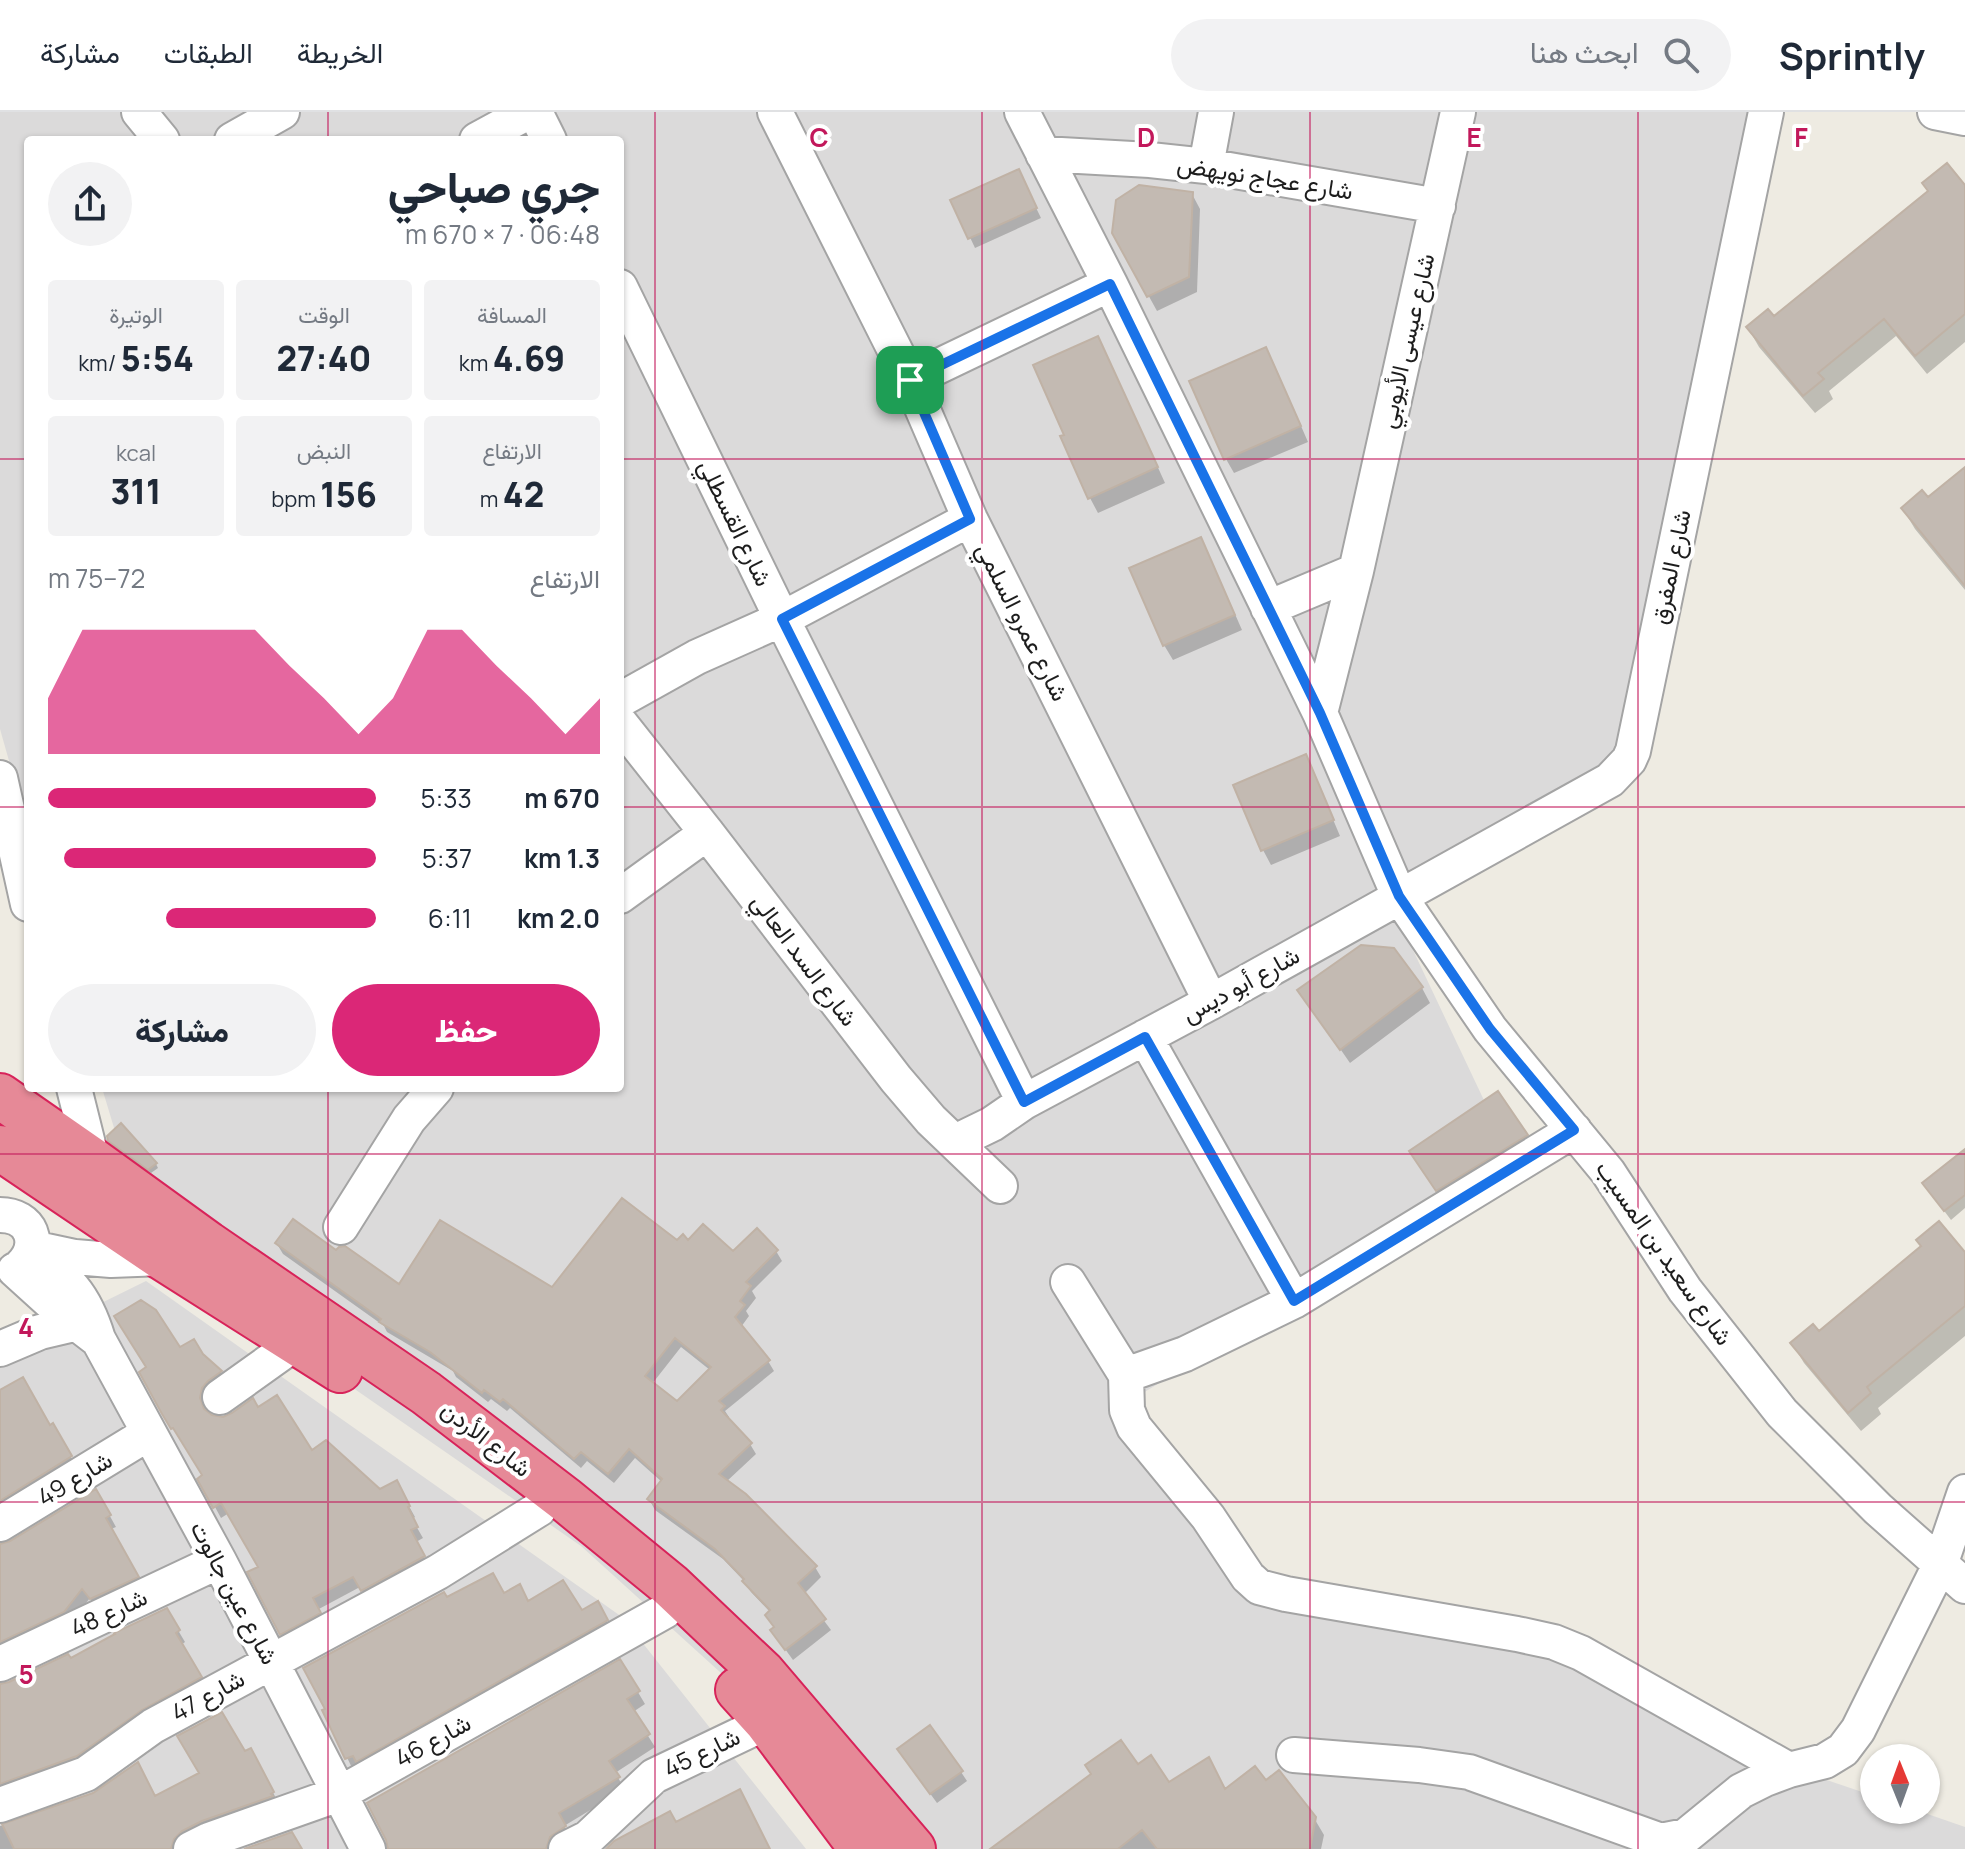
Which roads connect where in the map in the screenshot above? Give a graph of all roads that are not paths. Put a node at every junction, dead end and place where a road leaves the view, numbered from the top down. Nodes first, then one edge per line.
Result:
1 (139, 112) edge
2 (282, 112) edge
3 (528, 112) edge
4 (535, 112) edge
5 (775, 112) edge
6 (1022, 112) edge
7 (1216, 112) edge
8 (1458, 112) edge
9 (1766, 112) edge
10 (1935, 112) edge
11 (1965, 118) edge
12 (159, 136) edge
13 (239, 136) edge
14 (484, 136) edge
15 (547, 136) edge
16 (1043, 154) junction
17 (1206, 166) junction
18 (1438, 206) junction
19 (1110, 284) junction
20 (624, 295) edge
21 (910, 380) junction
22 (970, 519) junction
23 (1356, 571) junction
24 (1268, 608) junction
25 (782, 619) junction
26 (624, 698) edge
27 (1320, 713) junction
28 (624, 728) edge
29 (0, 778) edge
30 (707, 833) junction
31 (10, 862) edge
32 (624, 893) edge
33 (24, 895) edge
34 (1399, 896) junction
35 (1211, 1002) junction
36 (1145, 1037) junction
37 (75, 1092) edge
38 (433, 1092) edge
39 (0, 1096) edge
40 (1024, 1102) junction
41 (1574, 1130) junction
42 (955, 1142) junction
43 (0, 1148) edge
44 (92, 1160) junction
45 (1000, 1186) dead end
46 (0, 1215) edge
47 (341, 1227) dead end
48 (163, 1258) junction
49 (20, 1260) edge
50 (1068, 1282) dead end
51 (1294, 1301) junction
52 (88, 1328) junction
53 (297, 1342) junction
54 (0, 1349) edge
55 (1126, 1375) junction
56 (220, 1397) dead end
57 (149, 1433) junction
58 (1965, 1492) edge
59 (539, 1509) junction
60 (0, 1524) edge
61 (219, 1561) junction
62 (1953, 1576) edge
63 (665, 1611) junction
64 (270, 1661) junction
65 (0, 1664) edge
66 (767, 1722) junction
67 (1294, 1755) dead end
68 (1789, 1770) junction
69 (339, 1794) junction
70 (0, 1805) edge
71 (851, 1846) edge
72 (191, 1849) edge
73 (368, 1849) edge
74 (566, 1849) edge
75 (913, 1849) edge

1 - 12 street
2 - 13 street
3 - 14 street
4 - 15 street
5 - 21 street, شارع عمرو السلمي
6 - 16 street, شارع سعيد بن المسيب
7 - 17 street
8 - 18 street, شارع عيسى الأيوبي
9 - 34 street, شارع المفرق
10 - 11 street
16 - 17 street, شارع عجاج نويهض
16 - 19 street, شارع سعيد بن المسيب
17 - 18 street, شارع عجاج نويهض
18 - 23 street, شارع عيسى الأيوبي
19 - 21 street
19 - 24 street, شارع سعيد بن المسيب
20 - 25 street, شارع القسطلي
21 - 22 street, شارع عمرو السلمي
22 - 25 street
22 - 35 street, شارع عمرو السلمي
23 - 24 street
23 - 27 street, شارع عيسى الأيوبي
24 - 27 street, شارع سعيد بن المسيب
25 - 26 street
25 - 40 street, شارع القسطلي
27 - 34 street, شارع سعيد بن المسيب
28 - 30 street, شارع السد العالي
29 - 31 street
30 - 32 street
30 - 42 street, شارع السد العالي
31 - 33 street
34 - 35 street, شارع أبو ديس
34 - 41 street, شارع سعيد بن المسيب
35 - 36 street, شارع أبو ديس
36 - 40 street, شارع أبو ديس
36 - 51 street
37 - 44 street
38 - 47 street
39 - 44 highway, شارع الأردن
40 - 42 street, شارع أبو ديس
41 - 51 street
41 - 62 street, شارع سعيد بن المسيب
42 - 45 street, شارع السد العالي
43 - 48 highway, شارع الأردن
44 - 75 highway, شارع الأردن
46 - 49 street, شارع عين جالوت
48 - 49 street
48 - 53 highway, شارع الأردن
49 - 52 street, شارع عين جالوت
50 - 55 street
51 - 55 street
52 - 54 street
52 - 57 street, شارع عين جالوت
53 - 56 street
53 - 59 highway, شارع الأردن
55 - 68 street
57 - 60 street, شارع 49
57 - 61 street, شارع عين جالوت
58 - 62 street
59 - 63 highway, شارع الأردن
59 - 64 street, شارع 47
61 - 64 street, شارع عين جالوت
61 - 65 street, شارع 48
62 - 68 street
63 - 66 highway, شارع الأردن
63 - 69 street, شارع 46
64 - 69 street, شارع عين جالوت
64 - 70 street, شارع 47
66 - 71 highway, شارع الأردن
66 - 74 street, شارع 45
67 - 68 street
69 - 72 street, شارع 46
69 - 73 street, شارع عين جالوت

